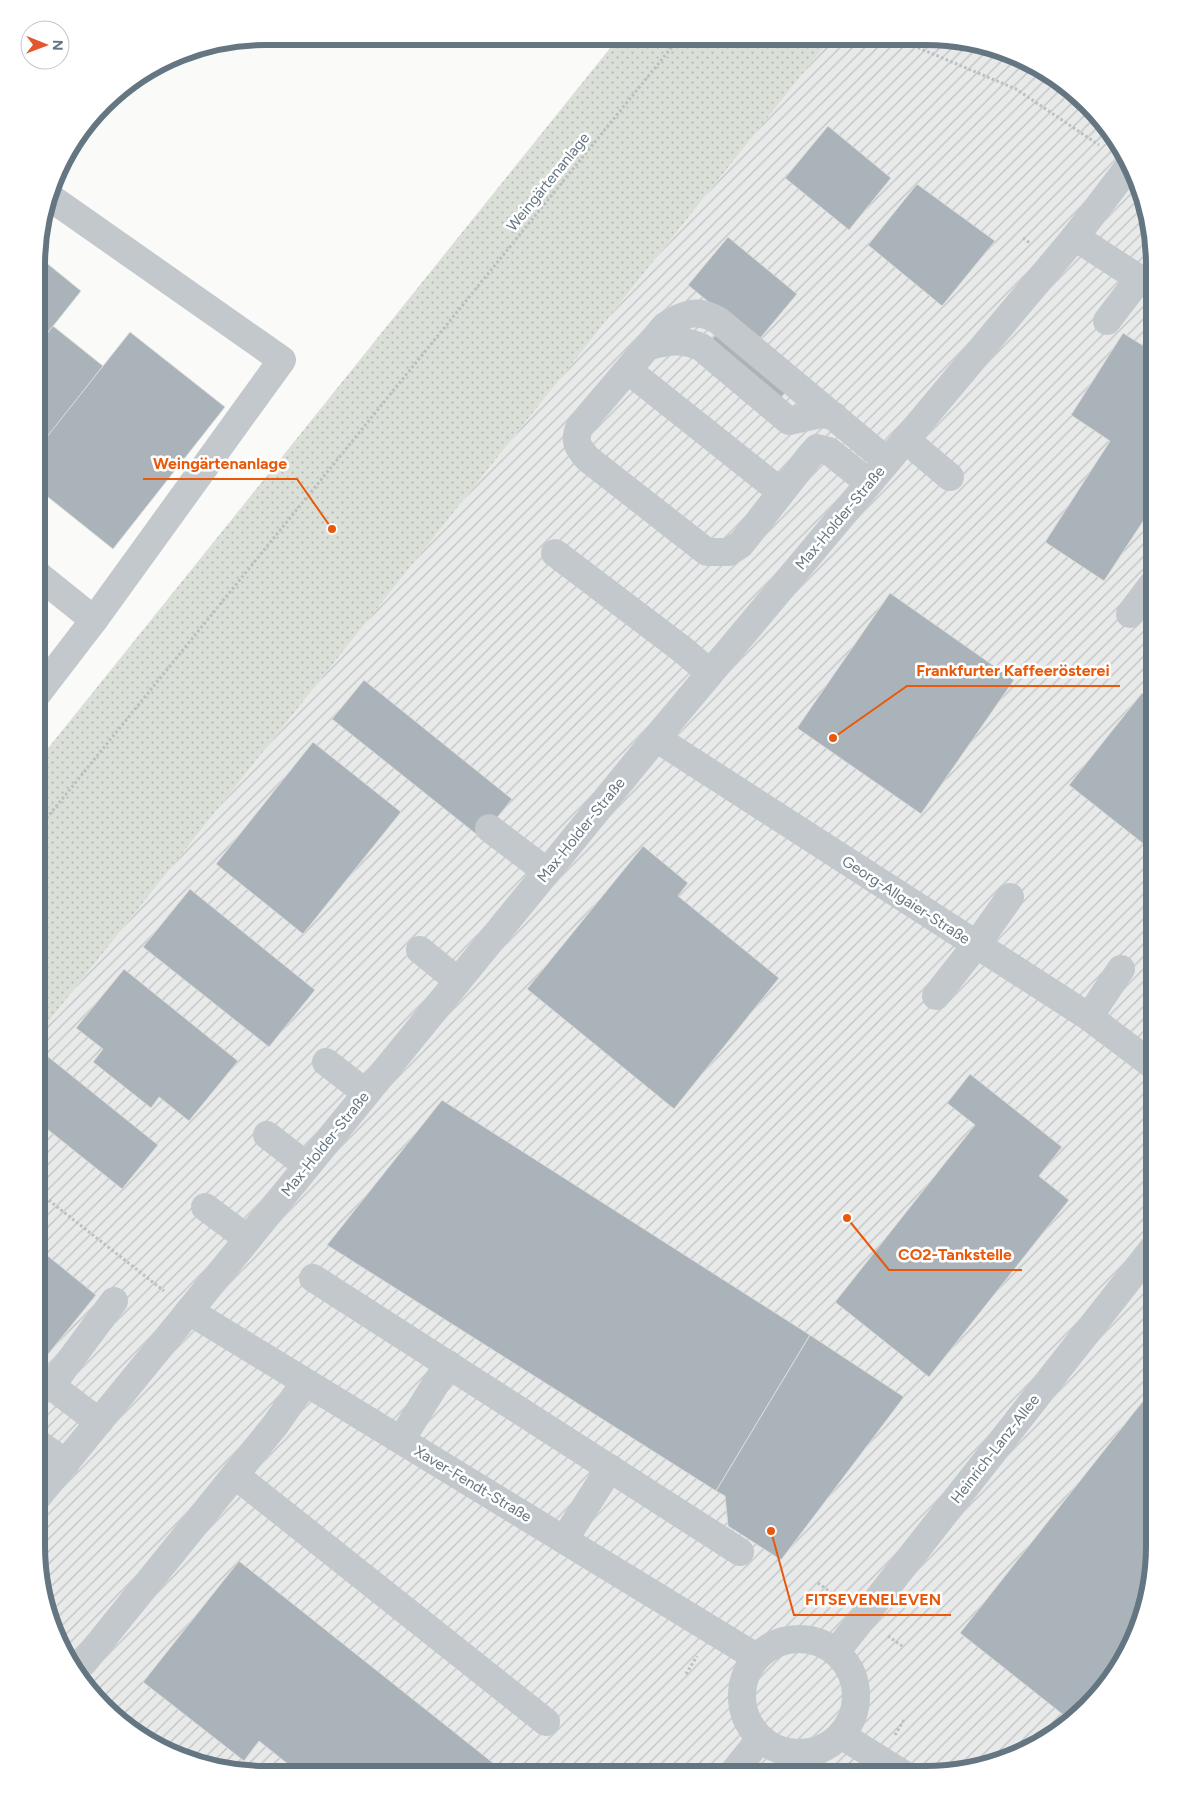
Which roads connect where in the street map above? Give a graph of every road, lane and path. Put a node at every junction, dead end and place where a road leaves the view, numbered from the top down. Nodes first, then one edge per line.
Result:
1 (674, 45) edge
2 (912, 45) edge
3 (1099, 145) dead end
4 (1125, 172) edge
5 (55, 201) edge
6 (1075, 237) junction
7 (1146, 283) edge
8 (1146, 285) edge
9 (1107, 321) dead end
10 (629, 371) junction
11 (905, 439) junction
12 (887, 461) junction
13 (950, 477) dead end
14 (869, 483) junction
15 (781, 492) junction
16 (555, 553) dead end
17 (45, 581) edge
18 (1146, 593) edge
19 (1130, 614) dead end
20 (94, 620) junction
21 (710, 673) junction
22 (45, 684) edge
23 (656, 738) junction
24 (45, 820) edge
25 (489, 828) dead end
26 (547, 872) junction
27 (1010, 897) dead end
28 (976, 945) junction
29 (420, 950) dead end
30 (1121, 969) dead end
31 (458, 981) junction
32 (936, 996) dead end
33 (1089, 1018) junction
34 (1146, 1060) edge
35 (326, 1062) dead end
36 (366, 1094) junction
37 (267, 1135) dead end
38 (307, 1166) junction
39 (45, 1197) edge
40 (204, 1207) dead end
41 (248, 1239) junction
42 (1146, 1257) edge
43 (313, 1278) dead end
44 (164, 1291) dead end
45 (114, 1301) dead end
46 (189, 1311) junction
47 (448, 1364) junction
48 (45, 1380) edge
49 (45, 1382) edge
50 (305, 1382) junction
51 (99, 1422) junction
52 (401, 1440) junction
53 (45, 1448) edge
54 (66, 1463) junction
55 (610, 1468) junction
56 (235, 1475) junction
57 (45, 1488) edge
58 (564, 1540) junction
59 (740, 1552) dead end
60 (836, 1652) junction
61 (756, 1657) junction
62 (84, 1662) dead end
63 (546, 1722) dead end
64 (841, 1735) junction
65 (760, 1738) junction
66 (738, 1766) edge
67 (891, 1766) edge

1 - 24 path, Weingärtenanlage
2 - 3 path
4 - 6 street, Max-Holder-Straße
5 - 20 street
6 - 7 street
6 - 11 street, Max-Holder-Straße
8 - 9 street
10 - 12 street
10 - 15 street
10 - 15 street
11 - 12 street, Max-Holder-Straße
11 - 13 street
12 - 14 street, Max-Holder-Straße
14 - 15 street
14 - 21 street, Max-Holder-Straße
16 - 21 street
17 - 20 street
18 - 19 street
20 - 22 street
21 - 23 street, Max-Holder-Straße
23 - 26 street, Max-Holder-Straße
23 - 28 street, Georg-Allgaier-Straße
25 - 26 street
26 - 31 street, Max-Holder-Straße
27 - 28 street
28 - 32 street
28 - 33 street, Georg-Allgaier-Straße
29 - 31 street
30 - 33 street
31 - 36 street, Max-Holder-Straße
33 - 34 street, Georg-Allgaier-Straße
35 - 36 street
36 - 38 street, Max-Holder-Straße
37 - 38 street
38 - 41 street, Max-Holder-Straße
39 - 44 path
40 - 41 street
41 - 46 street, Max-Holder-Straße
42 - 60 street, Heinrich-Lanz-Allee
43 - 47 street
45 - 48 street
46 - 50 street, Xaver-Fendt-Straße
46 - 51 street, Max-Holder-Straße
47 - 52 street
47 - 55 street
49 - 51 street
50 - 52 street, Xaver-Fendt-Straße
50 - 56 street
51 - 54 street, Max-Holder-Straße
52 - 58 street, Xaver-Fendt-Straße
53 - 54 street
54 - 57 street, Max-Holder-Straße
55 - 58 street
55 - 59 street
56 - 62 street
56 - 63 street
58 - 61 street, Xaver-Fendt-Straße
60 - 61 street
60 - 64 street
61 - 65 street
64 - 65 street
64 - 67 street
65 - 66 street

